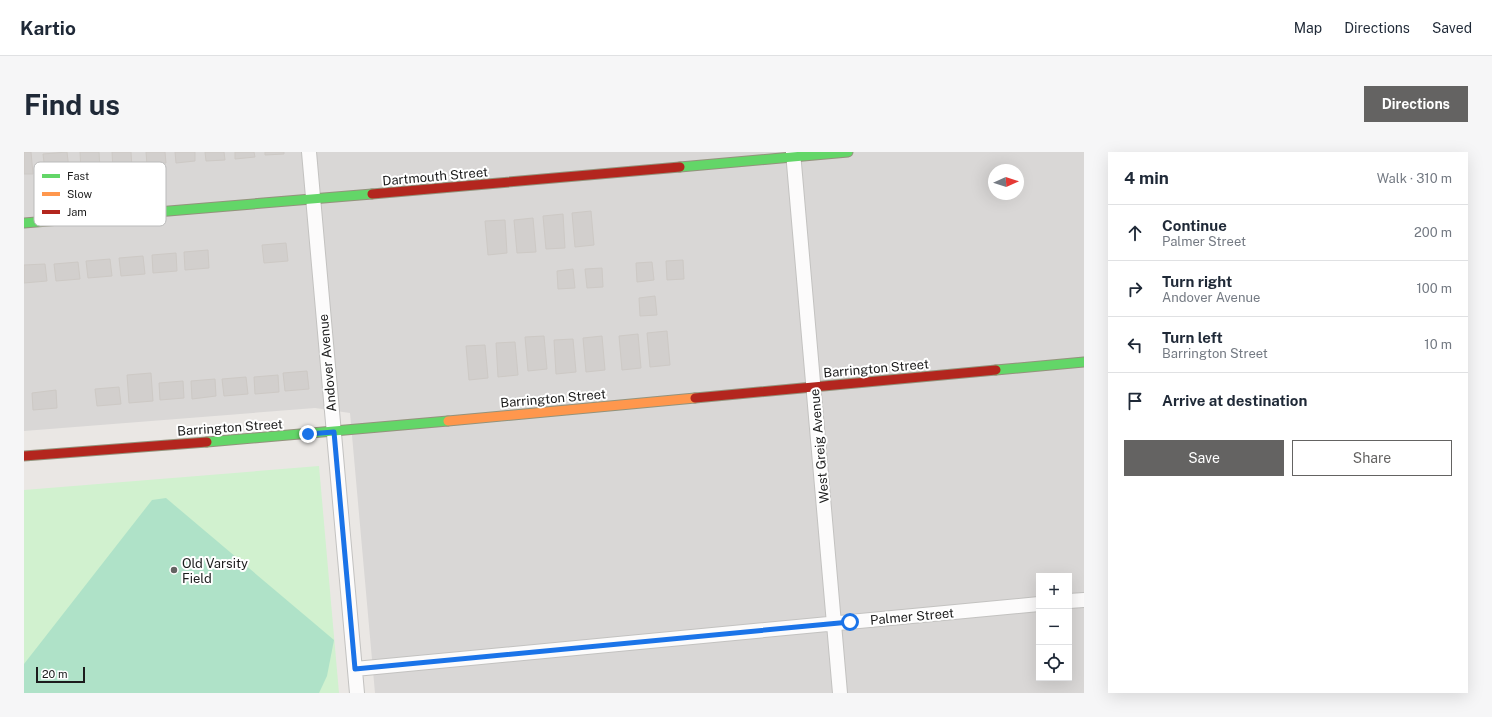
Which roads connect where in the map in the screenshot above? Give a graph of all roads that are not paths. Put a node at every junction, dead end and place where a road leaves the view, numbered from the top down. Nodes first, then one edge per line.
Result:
1 (308, 152) edge
2 (848, 152) edge
3 (793, 154) edge
4 (312, 200) junction
5 (166, 212) edge
6 (34, 222) edge
7 (24, 223) edge
8 (1084, 362) edge
9 (813, 387) junction
10 (334, 432) junction
11 (24, 456) edge
12 (1084, 600) edge
13 (1072, 601) edge
14 (1036, 604) edge
15 (833, 624) junction
16 (355, 669) junction
17 (357, 693) edge
18 (840, 693) edge

1 - 4 street, Andover Avenue
2 - 3 street, Dartmouth Street
3 - 4 street, Dartmouth Street
3 - 9 street, West Greig Avenue
4 - 5 street, Dartmouth Street
4 - 10 street, Andover Avenue
6 - 7 street, Dartmouth Street
8 - 9 street, Barrington Street
9 - 10 street, Barrington Street
9 - 15 street, West Greig Avenue
10 - 11 street, Barrington Street
10 - 16 street, Andover Avenue
12 - 13 street
14 - 15 street, Palmer Street
15 - 16 street, Palmer Street
15 - 18 street, West Greig Avenue
16 - 17 street, Andover Avenue

